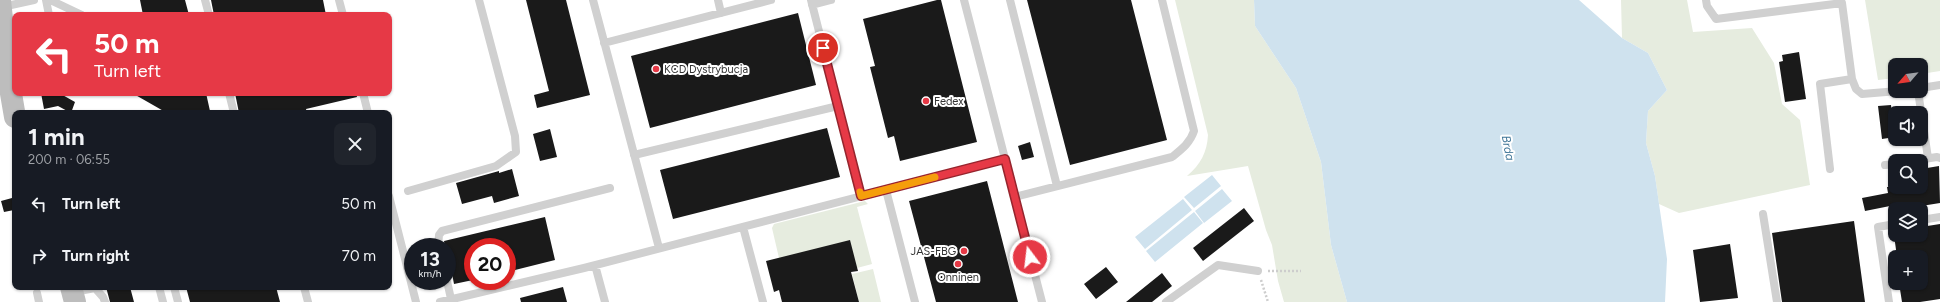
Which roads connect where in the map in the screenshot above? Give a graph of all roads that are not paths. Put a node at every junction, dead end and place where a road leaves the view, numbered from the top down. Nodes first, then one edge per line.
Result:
1 (34, 0) edge
2 (46, 0) edge
3 (50, 0) edge
4 (205, 0) edge
5 (339, 0) edge
6 (479, 0) edge
7 (593, 0) edge
8 (718, 0) edge
9 (771, 0) edge
10 (831, 0) edge
11 (964, 0) edge
12 (1010, 0) edge
13 (1162, 0) edge
14 (1706, 0) edge
15 (1841, 1) edge
16 (811, 2) edge
17 (1, 4) edge
18 (48, 12) edge
19 (76, 12) edge
20 (208, 12) edge
21 (342, 12) edge
22 (721, 13) junction
23 (604, 43) junction
24 (1852, 79) junction
25 (1940, 85) edge
26 (1928, 87) edge
27 (1888, 92) edge
28 (230, 96) edge
29 (364, 96) edge
30 (1919, 98) edge
31 (838, 106) junction
32 (14, 110) edge
33 (233, 110) edge
34 (367, 110) edge
35 (1927, 154) edge
36 (634, 155) junction
37 (1928, 158) edge
38 (1940, 158) edge
39 (1005, 159) junction
40 (1885, 165) dead end
41 (1888, 165) edge
42 (1830, 170) dead end
43 (1057, 186) junction
44 (610, 188) dead end
45 (886, 190) junction
46 (408, 191) dead end
47 (861, 196) junction
48 (1015, 197) junction
49 (392, 208) edge
50 (1763, 214) dead end
51 (1940, 217) edge
52 (1928, 219) edge
53 (1888, 225) edge
54 (743, 226) junction
55 (439, 238) edge
56 (659, 248) junction
57 (595, 265) junction
58 (1258, 271) road end
59 (88, 290) edge
60 (97, 290) edge
61 (160, 290) edge
62 (175, 290) edge
63 (305, 290) edge
64 (449, 290) edge
65 (37, 293) dead end
66 (73, 294) edge
67 (451, 299) junction
68 (39, 302) edge
69 (105, 302) edge
70 (163, 302) edge
71 (178, 302) edge
72 (308, 302) edge
73 (416, 302) edge
74 (440, 302) edge
75 (605, 302) edge
76 (764, 302) edge
77 (915, 302) edge
78 (1042, 302) edge
79 (1166, 302) edge
80 (1777, 302) edge
81 (1889, 302) edge

1 - 17 lane
2 - 18 lane
3 - 19 lane
4 - 20 lane
5 - 21 lane
6 - 46 lane
7 - 23 lane
8 - 22 lane
9 - 22 lane
10 - 16 lane
11 - 39 lane
12 - 43 lane
13 - 43 lane
14 - 15 lane
15 - 24 lane
16 - 31 lane
17 - 32 street
22 - 23 lane
23 - 36 lane
24 - 27 lane
24 - 42 lane
25 - 26 lane
28 - 33 lane
29 - 34 lane
30 - 35 lane
31 - 36 lane
31 - 47 lane
36 - 56 lane
37 - 38 lane
39 - 45 lane
39 - 48 lane
40 - 41 lane
43 - 48 lane
44 - 55 lane
45 - 47 lane
45 - 77 lane
47 - 54 lane
48 - 78 lane
49 - 73 lane
50 - 80 lane
51 - 52 lane
53 - 81 lane
54 - 56 lane
54 - 76 lane
56 - 57 lane
57 - 67 lane
57 - 75 lane
58 - 79 lane
59 - 66 lane
60 - 69 lane
61 - 70 lane
62 - 71 lane
63 - 72 lane
64 - 67 lane
65 - 68 lane
67 - 74 lane

